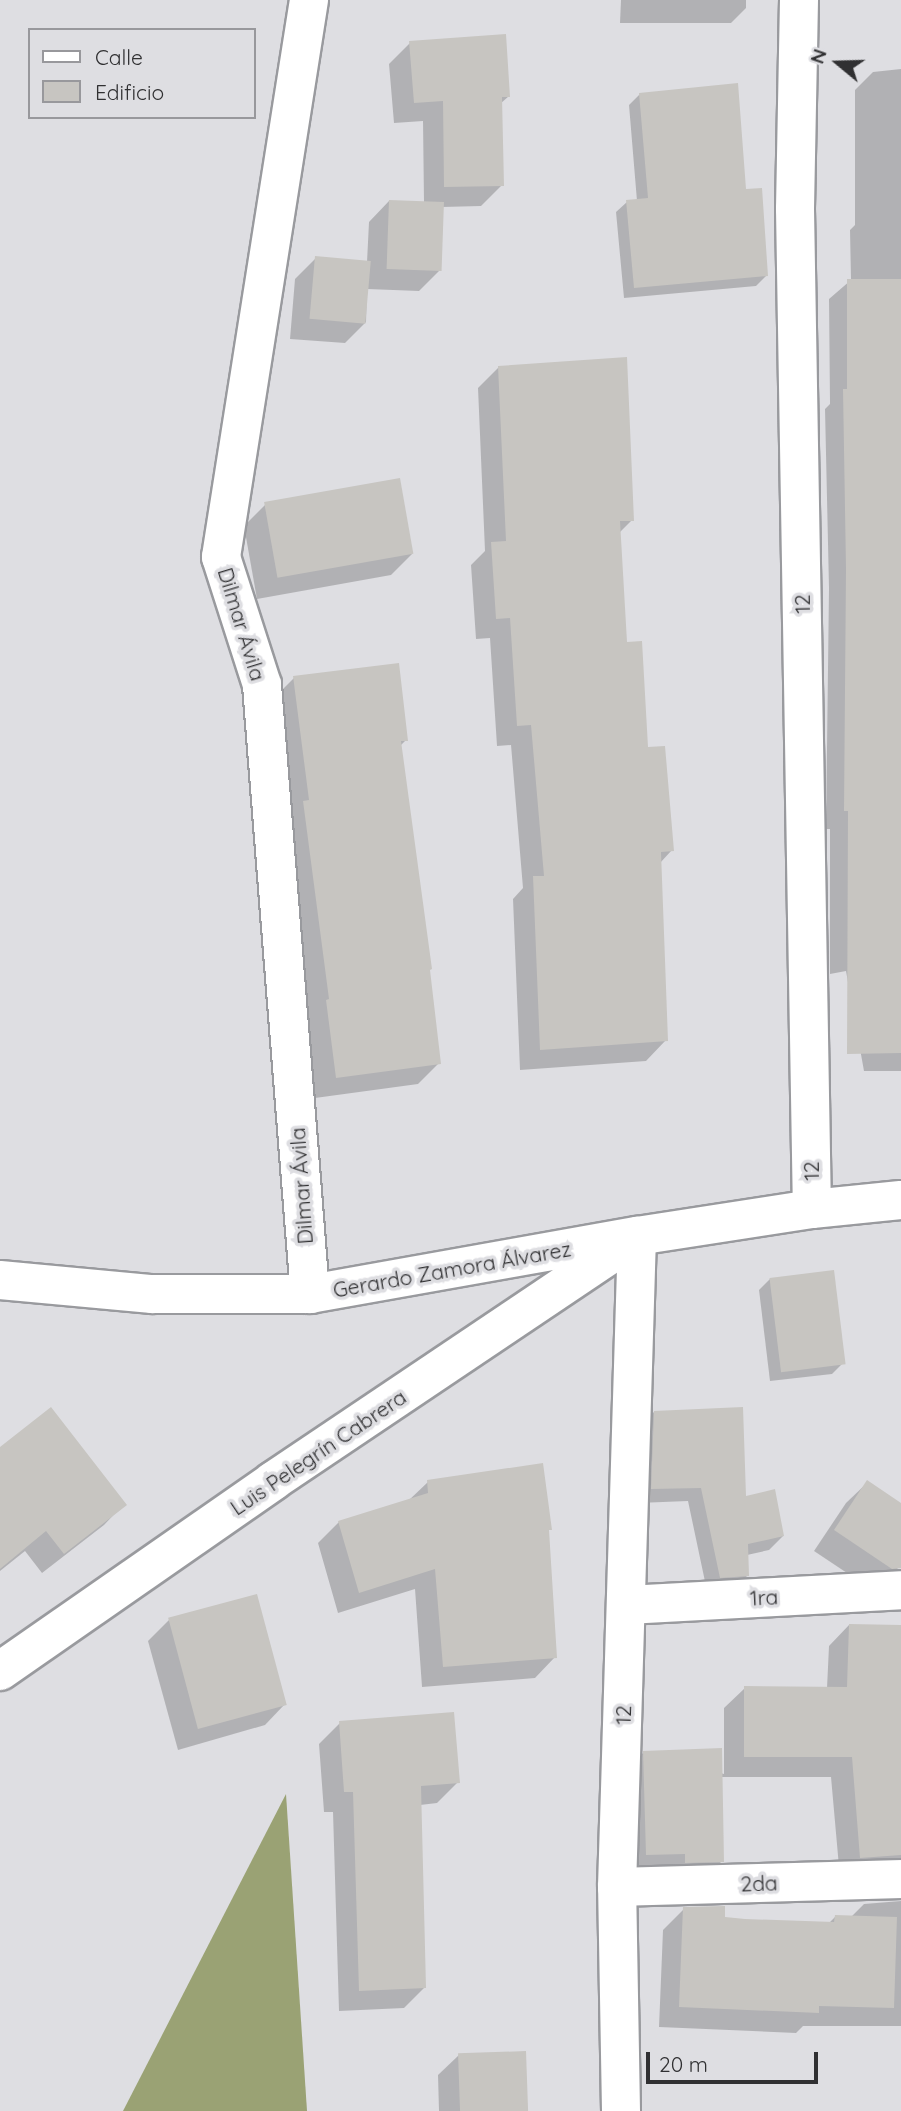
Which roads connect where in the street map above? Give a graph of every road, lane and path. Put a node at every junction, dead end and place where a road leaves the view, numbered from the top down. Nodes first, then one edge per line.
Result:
1 (309, 0) edge
2 (799, 0) edge
3 (901, 1200) edge
4 (812, 1209) junction
5 (637, 1236) junction
6 (0, 1280) edge
7 (310, 1294) junction
8 (901, 1590) edge
9 (626, 1605) junction
10 (0, 1671) edge
11 (901, 1879) edge
12 (617, 1887) junction
13 (621, 2111) edge

1 - 7 street, Dilmar Ávila
2 - 4 street, 12
3 - 4 street, Gerardo Zamora Álvarez
4 - 5 street, Gerardo Zamora Álvarez
5 - 7 street, Gerardo Zamora Álvarez
5 - 9 street, 12
5 - 10 street, Luis Pelegrín Cabrera
6 - 7 street, Gerardo Zamora Álvarez
8 - 9 street, 1ra
9 - 12 street, 12
11 - 12 street, 2da
12 - 13 street, 12

